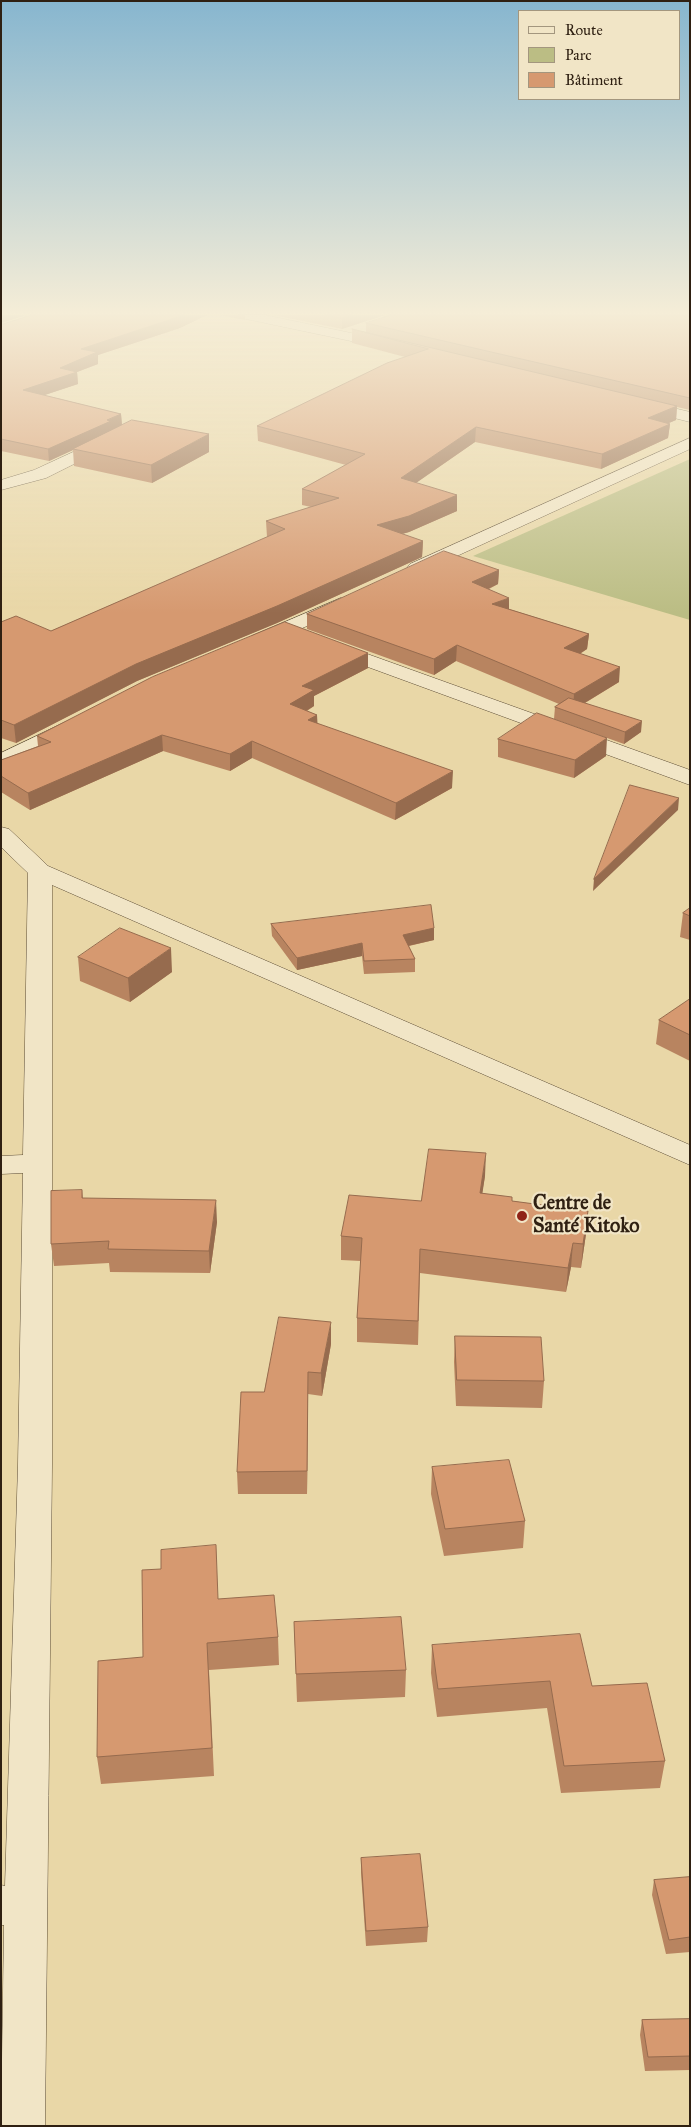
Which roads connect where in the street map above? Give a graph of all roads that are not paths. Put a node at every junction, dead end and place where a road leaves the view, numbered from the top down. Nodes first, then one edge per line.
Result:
1 (125, 434) edge
2 (690, 443) edge
3 (1, 485) edge
4 (402, 575) edge
5 (358, 596) edge
6 (285, 629) junction
7 (241, 647) edge
8 (86, 718) edge
9 (1, 762) edge
10 (690, 778) edge
11 (1, 834) edge
12 (22, 864) edge
13 (690, 1156) edge
14 (37, 1163) junction
15 (1, 1165) edge
16 (14, 1907) edge
17 (20, 2126) edge

1 - 3 street
2 - 4 street
5 - 6 street
6 - 7 street
6 - 10 street
8 - 9 street
11 - 12 street
12 - 13 street
12 - 14 street
14 - 15 street
14 - 16 street
16 - 17 street

